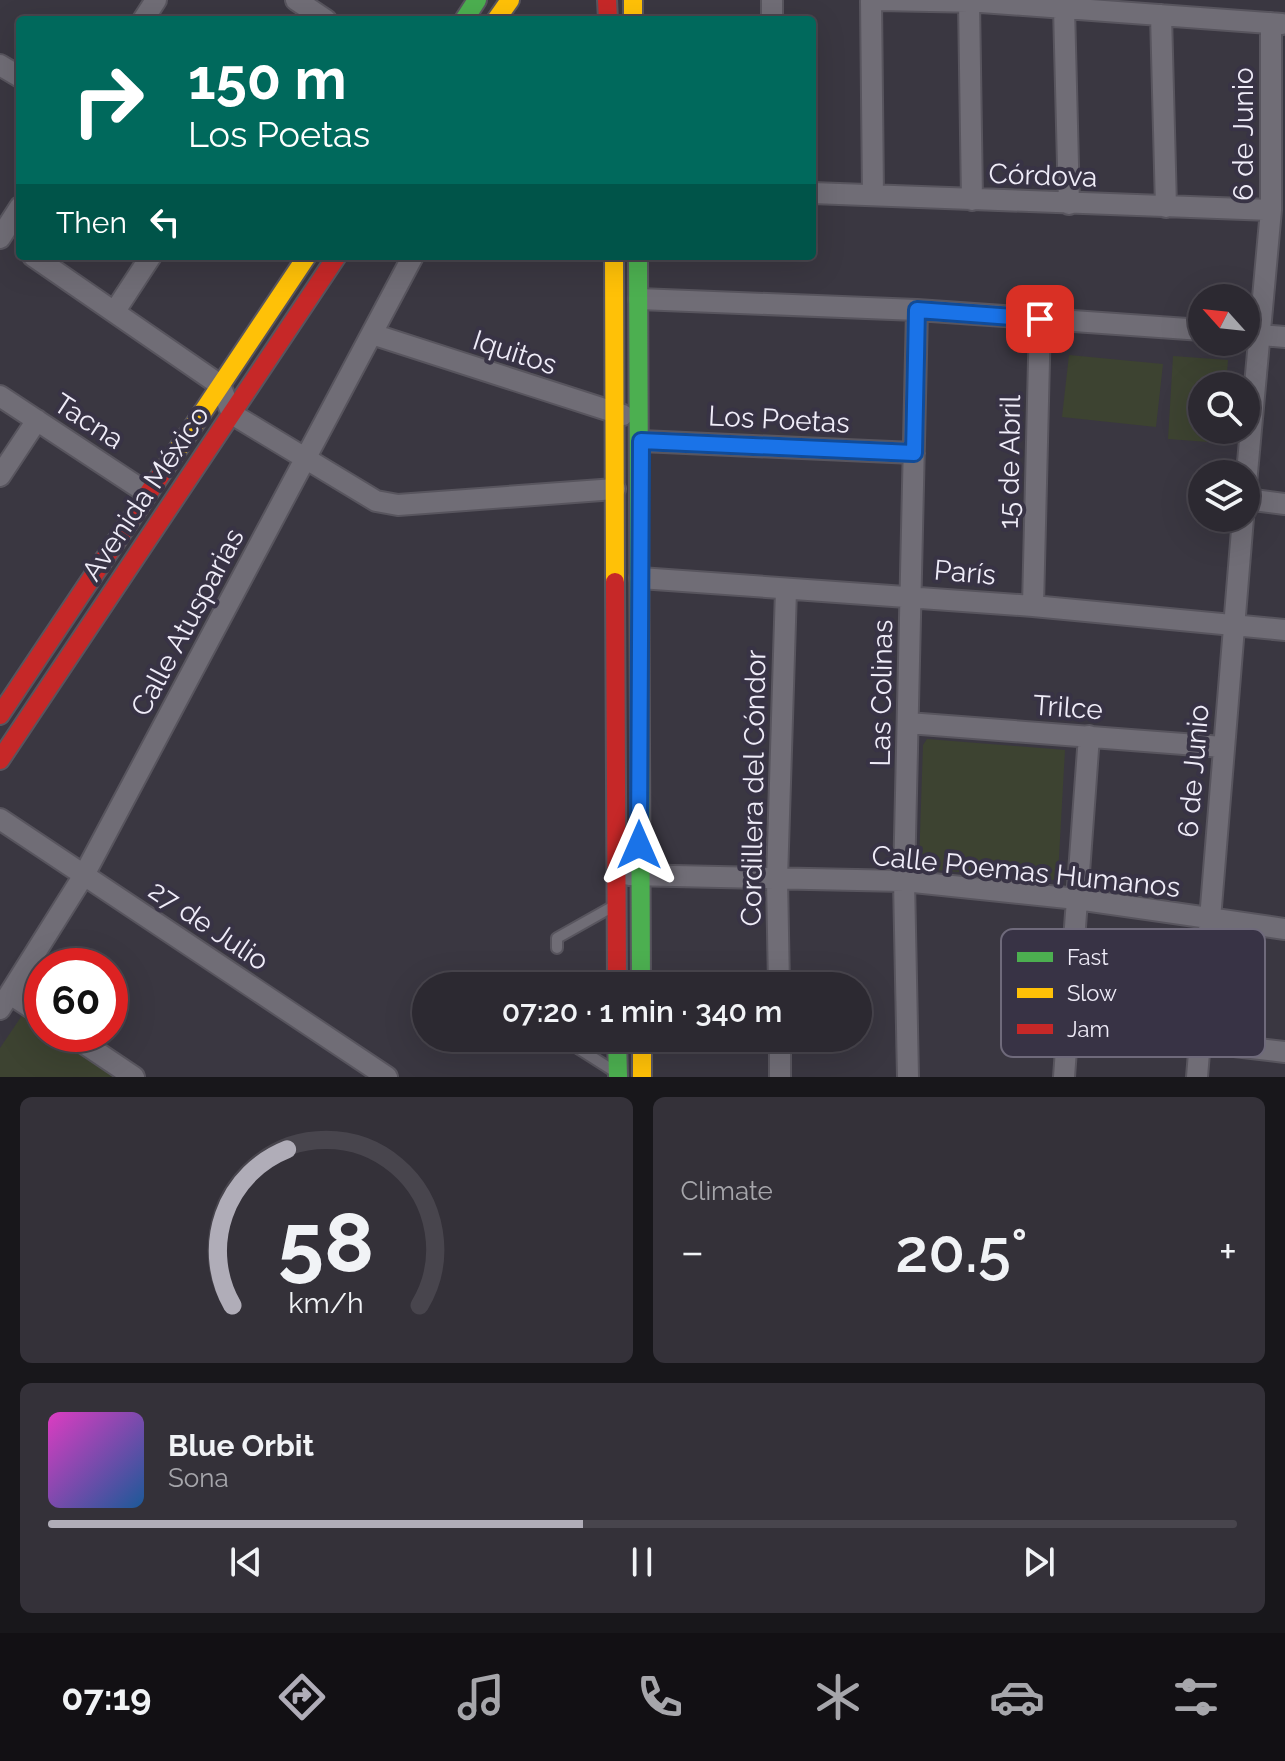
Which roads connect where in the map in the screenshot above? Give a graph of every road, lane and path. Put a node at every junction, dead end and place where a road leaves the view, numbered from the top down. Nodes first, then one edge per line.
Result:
1 (871, 0) edge
2 (879, 0) edge
3 (977, 1) edge
4 (1064, 8) junction
5 (1202, 9) edge
6 (1161, 15) junction
7 (1278, 24) edge
8 (816, 193) edge
9 (873, 195) junction
10 (972, 200) junction
11 (1069, 204) junction
12 (1166, 207) junction
13 (1271, 210) junction
14 (16, 213) edge
15 (1, 236) edge
16 (39, 260) edge
17 (148, 260) edge
18 (304, 260) edge
19 (334, 260) edge
20 (411, 260) edge
21 (614, 260) edge
22 (638, 260) edge
23 (1260, 286) edge
24 (639, 299) junction
25 (917, 310) junction
26 (115, 311) junction
27 (1040, 319) junction
28 (1188, 329) edge
29 (372, 334) junction
30 (1260, 335) edge
31 (1285, 337) edge
32 (1252, 356) edge
33 (220, 385) junction
34 (0, 396) edge
35 (232, 414) junction
36 (615, 415) junction
37 (641, 416) junction
38 (37, 420) junction
39 (641, 441) junction
40 (914, 453) junction
41 (1247, 460) edge
42 (305, 461) junction
43 (0, 476) edge
44 (615, 489) junction
45 (147, 493) junction
46 (1260, 501) edge
47 (1285, 504) edge
48 (1242, 532) edge
49 (640, 578) junction
50 (786, 590) junction
51 (911, 596) junction
52 (1033, 606) junction
53 (1233, 625) junction
54 (1285, 630) edge
55 (0, 715) edge
56 (908, 723) junction
57 (1089, 736) junction
58 (1223, 747) junction
59 (0, 760) edge
60 (0, 819) edge
61 (84, 875) junction
62 (617, 875) junction
63 (639, 875) junction
64 (777, 879) junction
65 (904, 881) junction
66 (1077, 899) junction
67 (617, 904) junction
68 (1210, 920) junction
69 (1075, 929) edge
70 (1209, 929) edge
71 (1285, 929) edge
72 (557, 948) dead end
73 (617, 972) edge
74 (641, 972) edge
75 (779, 972) edge
76 (5, 1002) edge
77 (24, 1009) edge
78 (1265, 1050) edge
79 (97, 1052) edge
80 (583, 1052) edge
81 (617, 1052) edge
82 (642, 1052) edge
83 (780, 1052) edge
84 (1285, 1052) edge
85 (1065, 1057) edge
86 (1199, 1057) edge
87 (618, 1075) edge
88 (134, 1077) edge
89 (387, 1077) edge
90 (642, 1077) edge
91 (780, 1077) edge
92 (908, 1077) edge
93 (1064, 1077) edge
94 (1197, 1077) edge

1 - 9 street
2 - 3 street
3 - 4 street
3 - 10 street
4 - 6 street
4 - 11 street
5 - 6 street
5 - 7 street
6 - 12 street
7 - 13 street, 6 de Junio
8 - 9 street, Córdova
9 - 10 street, Córdova
10 - 11 street, Córdova
11 - 12 street, Córdova
12 - 13 street, Córdova
13 - 23 street, 6 de Junio
14 - 15 street
16 - 26 street
17 - 26 street
18 - 33 main road, Avenida México
19 - 35 main road, Avenida México
20 - 29 street, Calle Atusparias
21 - 36 main road
22 - 24 main road
24 - 25 street
24 - 37 main road
25 - 27 street
25 - 40 street, Las Colinas
26 - 33 street
27 - 28 street
27 - 52 street, 15 de Abril
29 - 36 street, Iquitos
29 - 42 street, Calle Atusparias
30 - 31 street
32 - 41 street, 6 de Junio
33 - 35 street
33 - 45 main road, Avenida México
34 - 38 street, Tacna
35 - 42 street
35 - 59 main road, Avenida México
36 - 37 street, Iquitos
36 - 44 main road
37 - 39 main road
38 - 43 street
38 - 45 street, Tacna
39 - 40 street, Los Poetas
39 - 49 main road
40 - 51 street, Las Colinas
42 - 44 street
42 - 61 street, Calle Atusparias
44 - 62 main road
45 - 55 main road, Avenida México
46 - 47 street
48 - 53 street, 6 de Junio
49 - 50 street, París
49 - 63 main road
50 - 51 street, París
50 - 64 street, Cordillera del Cóndor
51 - 52 street, París
51 - 56 street, Las Colinas
52 - 53 street, París
53 - 54 street, París
53 - 58 street, 6 de Junio
56 - 57 street, Trilce
56 - 65 street, Las Colinas
57 - 58 street, Trilce
57 - 66 street
58 - 68 street, 6 de Junio
60 - 61 street, 27 de Julio
61 - 76 street, Calle Atusparias
61 - 89 street, 27 de Julio
62 - 63 street, Calle Poemas Humanos
62 - 67 main road
63 - 64 street, Calle Poemas Humanos
63 - 74 main road
64 - 65 street, Calle Poemas Humanos
64 - 75 street, Cordillera del Cóndor
65 - 66 street, Calle Poemas Humanos
65 - 92 street, Las Colinas
66 - 68 street, Calle Poemas Humanos
66 - 69 street
67 - 72 lane
67 - 73 main road
68 - 70 street, 6 de Junio
68 - 71 street, Calle Poemas Humanos
76 - 77 street
78 - 84 street
79 - 88 street
80 - 87 lane
81 - 87 main road
82 - 90 main road
83 - 91 street
85 - 93 street
86 - 94 street, 6 de Junio

